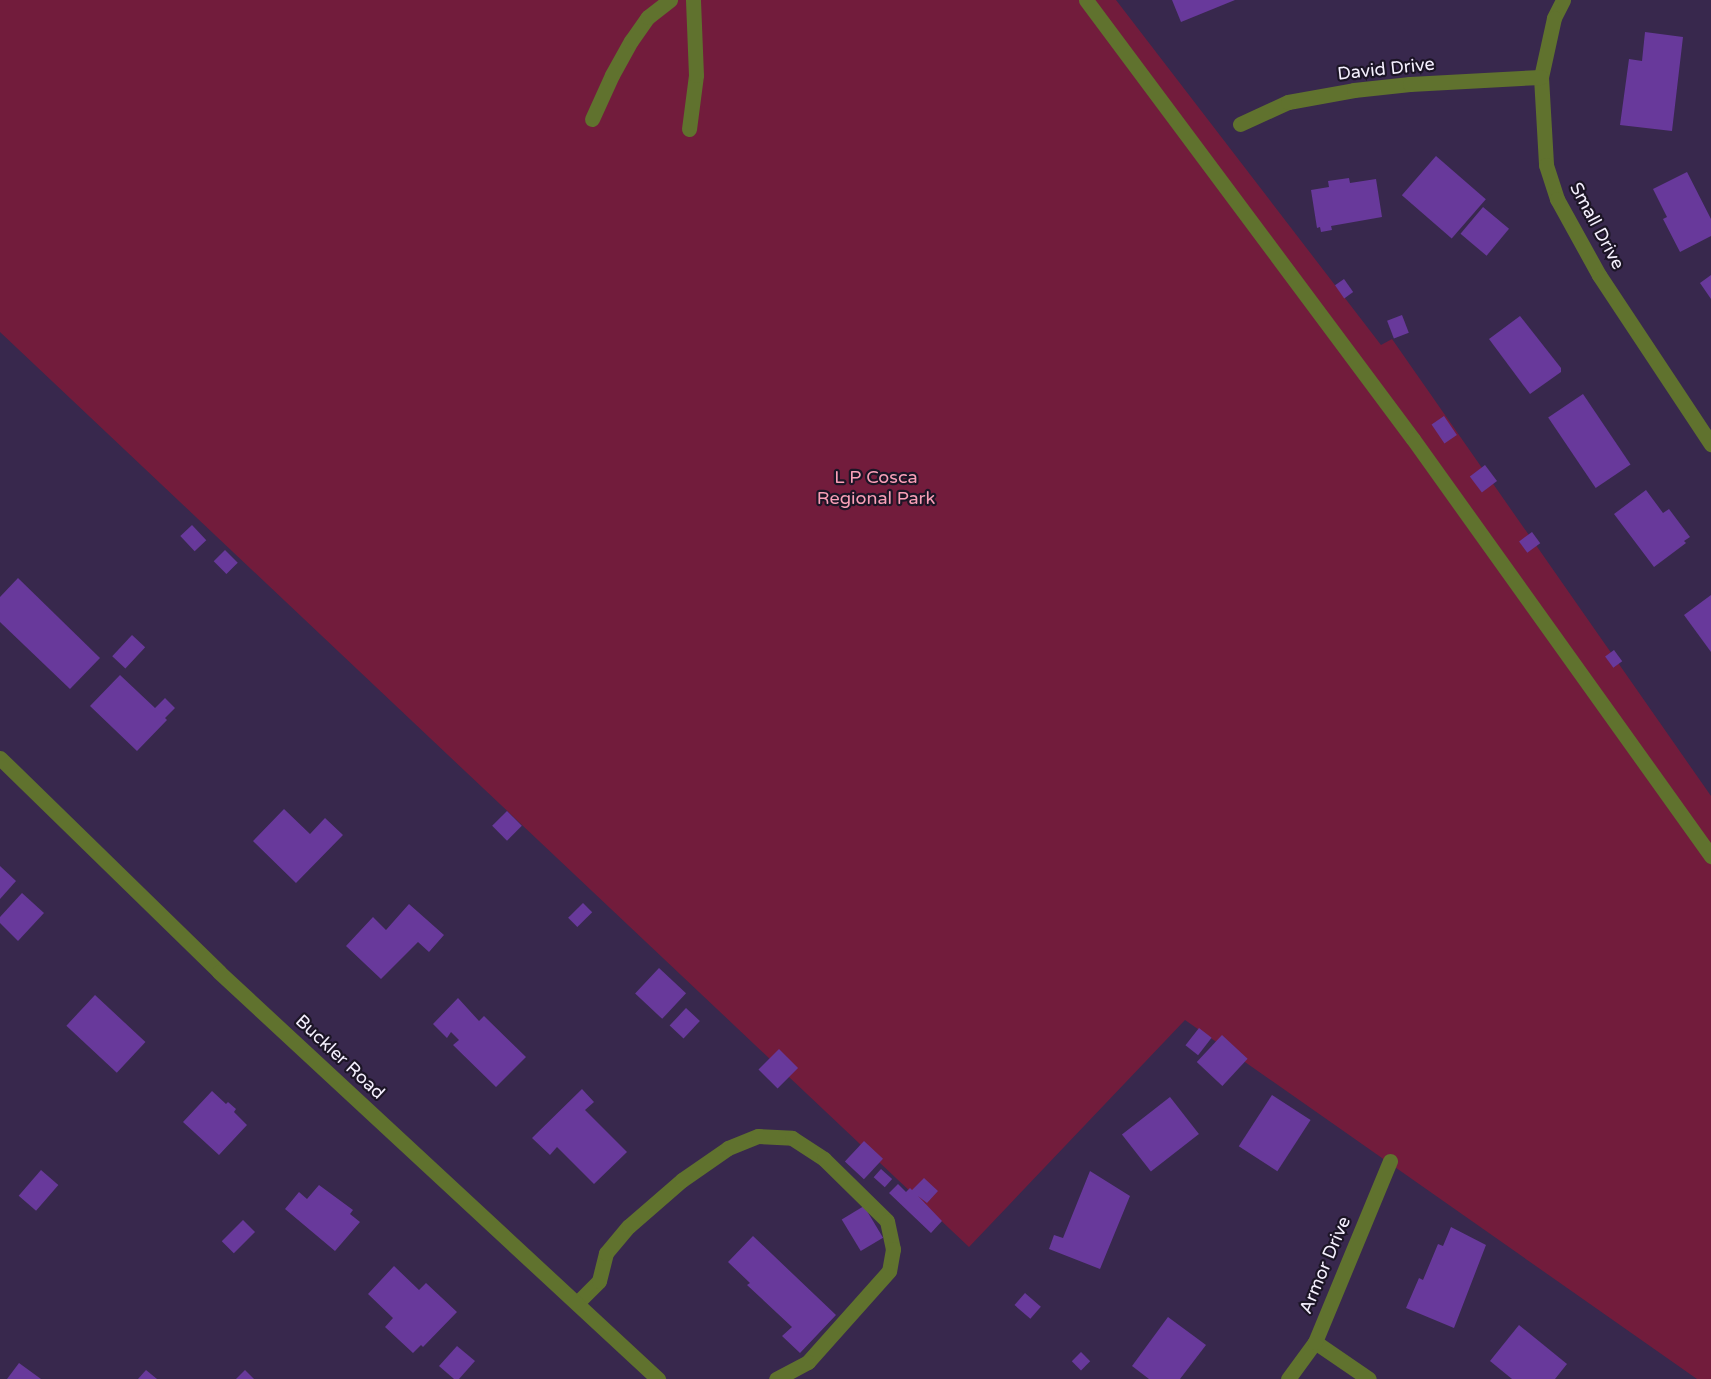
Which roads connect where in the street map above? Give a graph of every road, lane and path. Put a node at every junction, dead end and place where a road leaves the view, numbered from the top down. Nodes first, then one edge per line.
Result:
1 (670, 0) edge
2 (693, 0) edge
3 (1086, 0) edge
4 (1563, 0) edge
5 (1541, 77) junction
6 (592, 119) dead end
7 (1240, 124) dead end
8 (689, 129) dead end
9 (1711, 444) edge
10 (0, 759) edge
11 (1711, 856) edge
12 (1390, 1161) dead end
13 (577, 1303) junction
14 (1315, 1342) junction
15 (658, 1379) edge
16 (776, 1379) edge
17 (1288, 1379) edge
18 (1369, 1379) edge

1 - 6 street
2 - 8 street
3 - 11 street
4 - 5 street, Small Drive
5 - 7 street, David Drive
5 - 9 street, Small Drive
10 - 13 street, Buckler Road
12 - 14 street, Armor Drive
13 - 15 street, Buckler Road
13 - 16 street
14 - 17 street, Armor Drive
14 - 18 street

